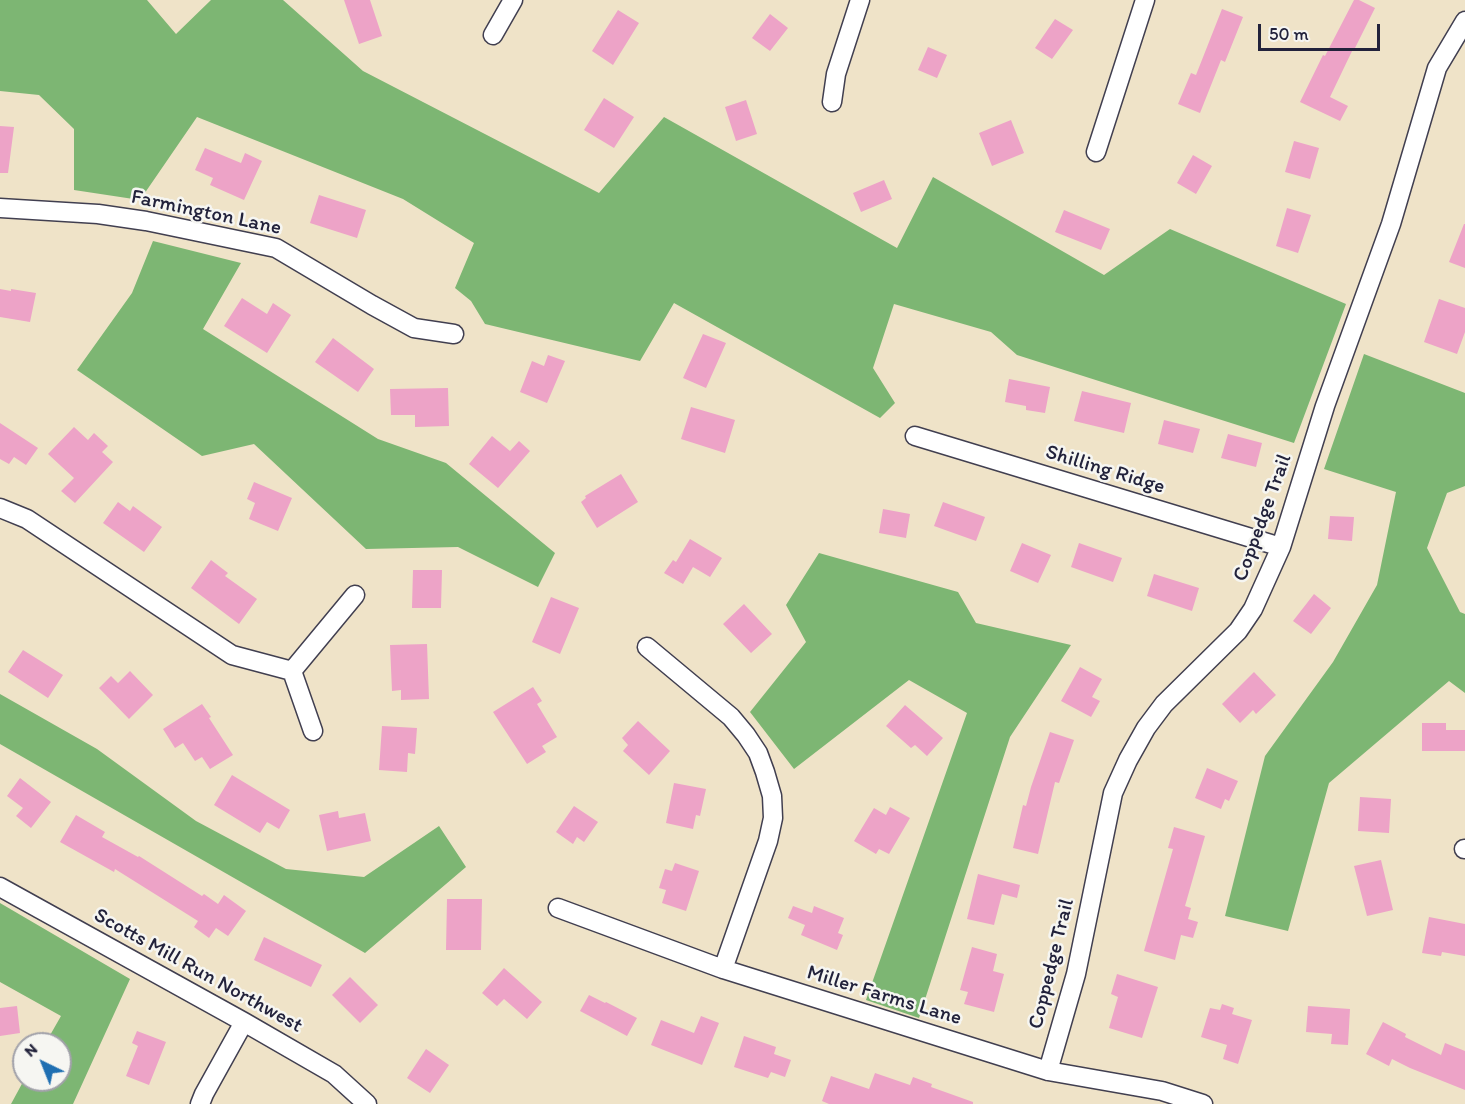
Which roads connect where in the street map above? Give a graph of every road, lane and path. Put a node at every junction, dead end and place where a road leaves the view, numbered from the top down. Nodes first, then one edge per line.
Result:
1 (513, 0) edge
2 (860, 0) edge
3 (1145, 0) edge
4 (1465, 21) edge
5 (493, 35) dead end
6 (831, 102) dead end
7 (1096, 152) dead end
8 (0, 208) edge
9 (454, 334) dead end
10 (915, 436) dead end
11 (0, 508) edge
12 (1281, 547) junction
13 (355, 595) dead end
14 (647, 647) dead end
15 (292, 671) junction
16 (313, 731) dead end
17 (0, 887) edge
18 (558, 908) dead end
19 (723, 969) junction
20 (244, 1022) junction
21 (1048, 1071) junction
22 (200, 1104) edge
23 (368, 1104) edge
24 (1203, 1104) edge

1 - 5 street
2 - 6 street
3 - 7 street
4 - 12 street, Coppedge Trail
8 - 9 street, Farmington Lane
10 - 12 street, Shilling Ridge
11 - 15 street
12 - 21 street, Coppedge Trail
13 - 15 street
14 - 19 street
15 - 16 street
17 - 20 street, Scotts Mill Run Northwest
18 - 19 street, Miller Farms Lane
19 - 21 street, Miller Farms Lane
20 - 22 street
20 - 23 street, Scotts Mill Run Northwest
21 - 24 street, Miller Farms Lane

